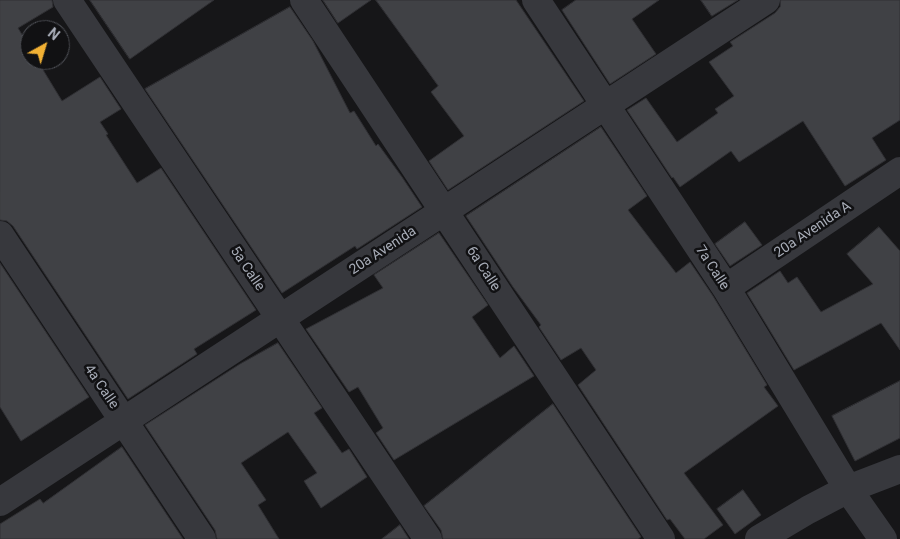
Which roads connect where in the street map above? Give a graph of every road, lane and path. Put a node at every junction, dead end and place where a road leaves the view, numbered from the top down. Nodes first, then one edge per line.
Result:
1 (67, 0) edge
2 (304, 0) edge
3 (536, 0) edge
4 (766, 0) edge
5 (606, 106) junction
6 (900, 171) edge
7 (445, 211) junction
8 (0, 235) edge
9 (726, 288) junction
10 (280, 319) junction
11 (123, 421) junction
12 (900, 469) edge
13 (848, 489) junction
14 (0, 502) edge
15 (202, 539) edge
16 (428, 539) edge
17 (661, 539) edge
18 (759, 539) edge
19 (883, 539) edge

1 - 10 street, 5a Calle
2 - 7 street, 6a Calle
3 - 5 street, 7a Calle
4 - 5 street, 20a Avenida
5 - 7 street, 20a Avenida
5 - 9 street, 7a Calle
6 - 9 street, 20a Avenida A
7 - 10 street, 20a Avenida
7 - 17 street, 6a Calle
8 - 11 street, 4a Calle
9 - 13 street, 7a Calle
10 - 11 street, 20a Avenida
10 - 16 street, 5a Calle
11 - 14 street, 20a Avenida
11 - 15 street, 4a Calle
12 - 13 street
13 - 18 street
13 - 19 street, 7a Calle

